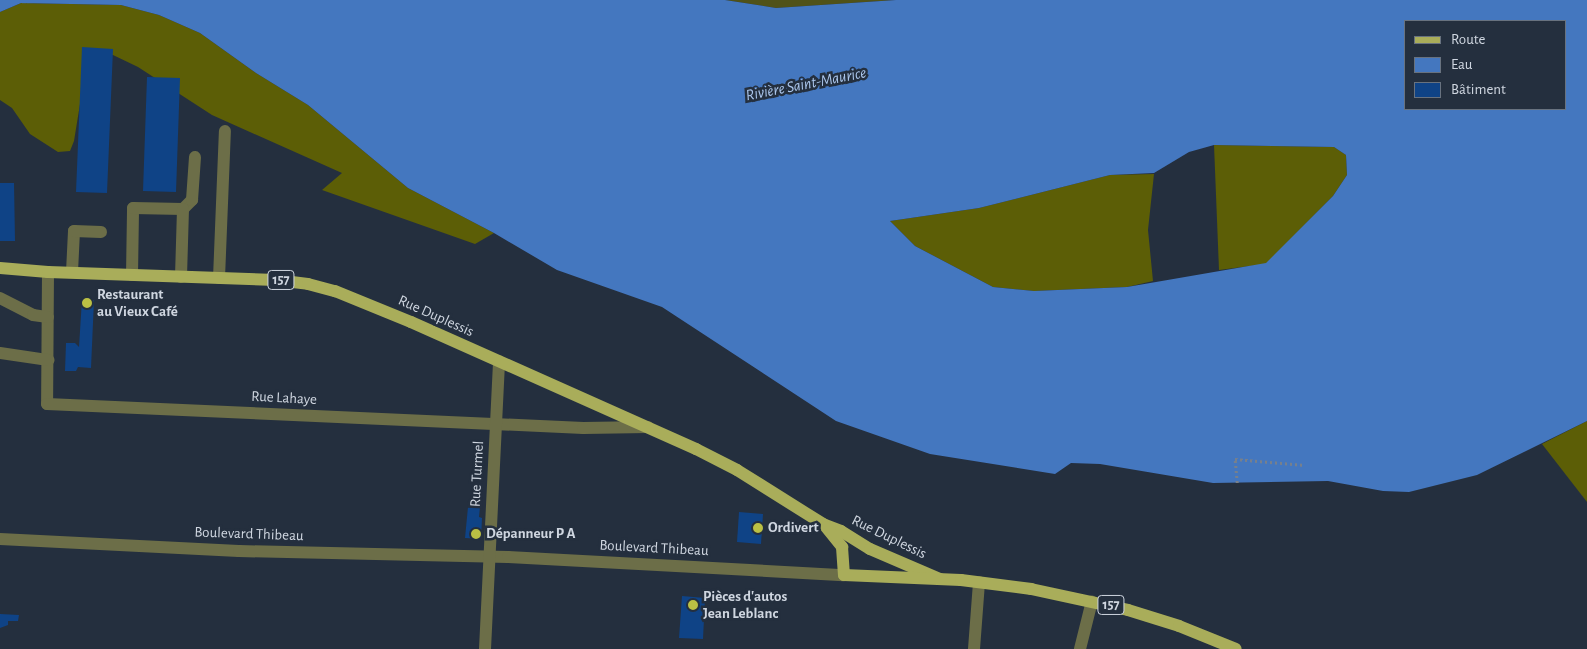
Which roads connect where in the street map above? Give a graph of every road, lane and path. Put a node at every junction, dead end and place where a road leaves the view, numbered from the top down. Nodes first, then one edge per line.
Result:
1 (225, 131) dead end
2 (196, 157) dead end
3 (183, 209) junction
4 (101, 232) dead end
5 (0, 268) edge
6 (48, 272) junction
7 (72, 272) junction
8 (132, 275) junction
9 (181, 277) junction
10 (219, 278) junction
11 (0, 298) edge
12 (48, 317) junction
13 (0, 353) edge
14 (48, 360) junction
15 (499, 361) junction
16 (496, 424) junction
17 (650, 428) junction
18 (1305, 465) dead end
19 (1238, 483) dead end
20 (823, 524) junction
21 (0, 539) edge
22 (489, 557) junction
23 (844, 575) junction
24 (940, 579) junction
25 (979, 582) junction
26 (1092, 601) junction
27 (485, 649) edge
28 (974, 649) edge
29 (1080, 649) edge
30 (1236, 649) edge

1 - 10 street
2 - 3 street
3 - 8 street
3 - 9 street
4 - 7 street
5 - 6 main road, Rue Duplessis / 157
6 - 7 main road, Rue Duplessis / 157
6 - 12 street, Rue Lahaye
7 - 8 main road, Rue Duplessis / 157
8 - 9 main road, Rue Duplessis / 157
9 - 10 main road, Rue Duplessis / 157
10 - 15 main road, Rue Duplessis / 157
11 - 12 street
12 - 14 street, Rue Lahaye
13 - 14 street
14 - 16 street, Rue Lahaye
15 - 16 street, Rue Turmel
15 - 17 main road, Rue Duplessis / 157
16 - 17 street, Rue Lahaye
16 - 22 street, Rue Turmel
17 - 20 main road, Rue Duplessis / 157
18 - 19 path
20 - 23 main road, Rue Duplessis / 157
20 - 24 main road, Rue Duplessis / 157
21 - 22 street, Boulevard Thibeau
22 - 23 street, Boulevard Thibeau
22 - 27 street, Rue Turmel
23 - 24 main road, Boulevard Thibeau / 157
24 - 25 main road, Boulevard Thibeau / 157
25 - 26 main road, Boulevard Thibeau / 157
25 - 28 street
26 - 29 street
26 - 30 main road, Boulevard Thibeau / 157

